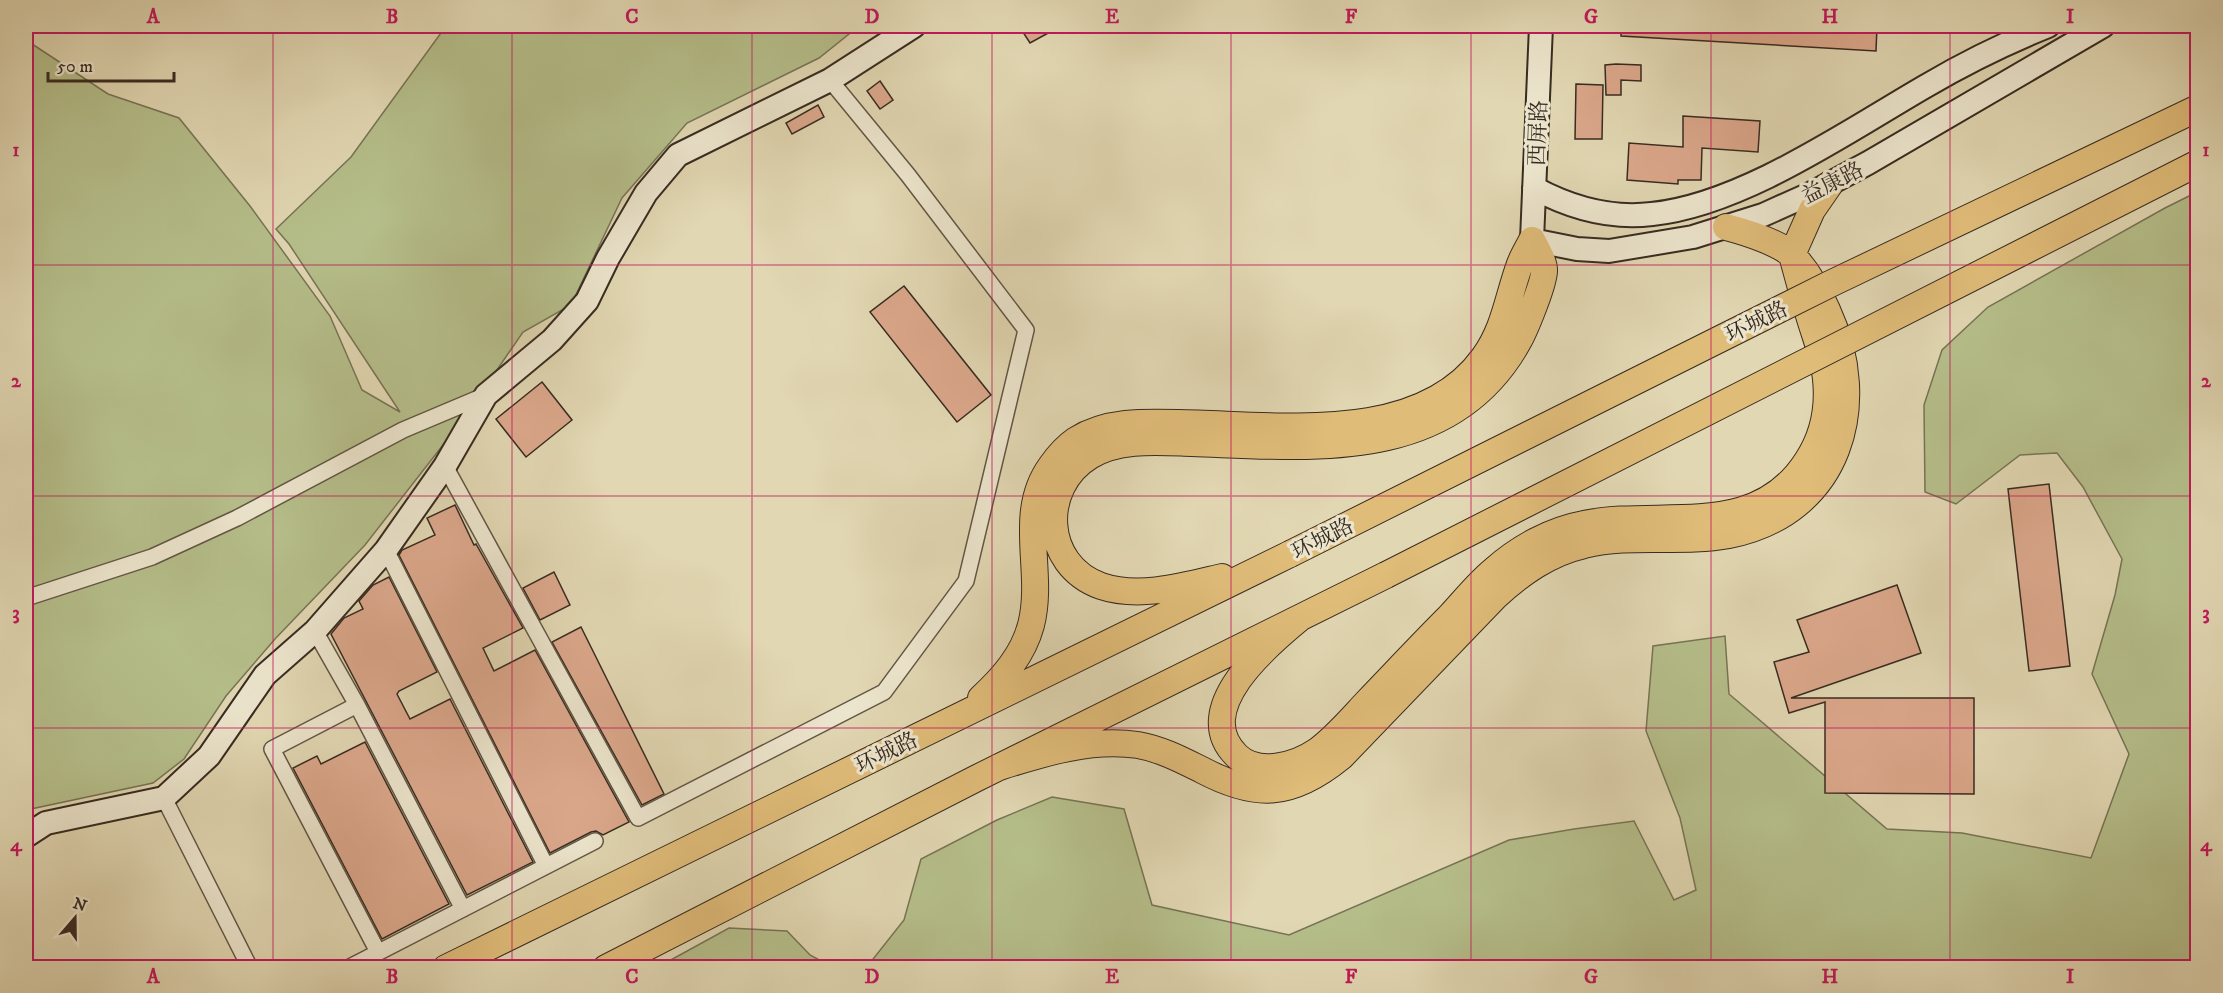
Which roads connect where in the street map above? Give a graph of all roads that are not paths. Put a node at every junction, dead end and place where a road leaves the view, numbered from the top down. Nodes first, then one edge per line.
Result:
1 (915, 26) edge
2 (1541, 26) edge
3 (2048, 26) edge
4 (2103, 26) edge
5 (830, 80) junction
6 (2198, 108) edge
7 (2198, 163) edge
8 (1830, 184) junction
9 (1534, 188) junction
10 (1726, 227) junction
11 (1532, 240) junction
12 (1792, 255) junction
13 (486, 395) junction
14 (445, 466) junction
15 (386, 550) junction
16 (1279, 560) junction
17 (26, 600) edge
18 (1300, 618) junction
19 (315, 631) junction
20 (357, 705) junction
21 (957, 718) junction
22 (988, 772) junction
23 (165, 798) junction
24 (26, 836) edge
25 (595, 841) dead end
26 (546, 866) junction
27 (463, 909) junction
28 (378, 952) junction
29 (250, 968) edge
30 (348, 968) edge
31 (446, 968) edge
32 (606, 968) edge

1 - 5 main road
2 - 9 main road, 西屏路
3 - 9 main road, 益康路
4 - 8 main road, 益康路
5 - 13 main road
5 - 14 street
6 - 16 main road, 环城路, bridge
7 - 18 main road, bridge
8 - 10 main road, 益康路
8 - 12 main road
9 - 11 main road, 西屏路
10 - 11 main road, 益康路
10 - 12 main road
11 - 16 main road
11 - 21 main road
12 - 18 main road
12 - 22 main road
13 - 14 main road
13 - 17 street
14 - 15 main road
15 - 19 main road
15 - 26 street
16 - 21 main road, 环城路
18 - 22 main road
19 - 20 street
19 - 23 main road
20 - 27 street
20 - 28 street
21 - 31 main road, 环城路
22 - 32 main road
23 - 24 main road
23 - 29 street
25 - 26 street
26 - 27 street
27 - 28 street
28 - 30 street

